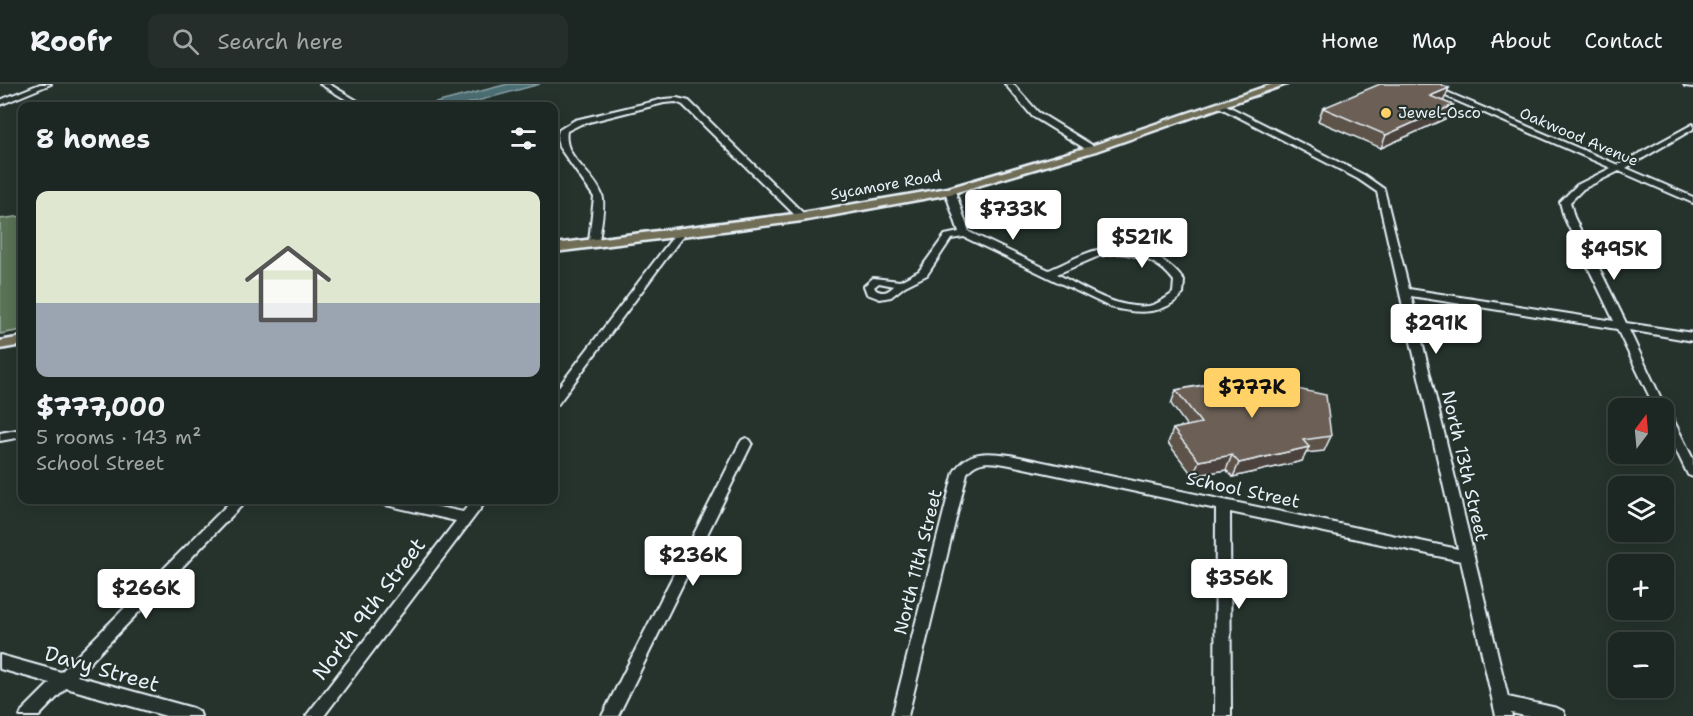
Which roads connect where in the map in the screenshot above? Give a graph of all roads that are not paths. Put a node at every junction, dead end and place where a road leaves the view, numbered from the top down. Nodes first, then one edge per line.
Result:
1 (47, 84) edge
2 (324, 84) edge
3 (1009, 84) edge
4 (1282, 84) edge
5 (1422, 84) edge
6 (1688, 84) edge
7 (1693, 85) edge
8 (355, 102) edge
9 (0, 104) edge
10 (1221, 106) junction
11 (1693, 126) edge
12 (1092, 149) junction
13 (1619, 168) junction
14 (950, 191) junction
15 (1693, 200) edge
16 (802, 217) junction
17 (682, 231) junction
18 (965, 234) junction
19 (594, 241) junction
20 (558, 247) edge
21 (1049, 274) junction
22 (901, 284) dead end
23 (1406, 292) junction
24 (1621, 327) junction
25 (1693, 337) edge
26 (18, 342) edge
27 (0, 345) edge
28 (558, 396) edge
29 (1656, 398) edge
30 (18, 433) edge
31 (1674, 433) edge
32 (0, 437) edge
33 (746, 443) dead end
34 (1010, 460) joint
35 (1693, 472) edge
36 (236, 504) edge
37 (404, 504) edge
38 (477, 504) edge
39 (1223, 504) junction
40 (465, 518) junction
41 (1468, 556) junction
42 (0, 662) edge
43 (64, 680) junction
44 (1503, 710) edge
45 (28, 716) edge
46 (193, 716) edge
47 (314, 716) edge
48 (610, 716) edge
49 (900, 716) edge
50 (1223, 716) edge
51 (1557, 716) edge

1 - 9 street
2 - 8 street
3 - 12 street
4 - 10 main road, Sycamore Road
5 - 13 street, Oakwood Avenue
6 - 7 street
10 - 12 main road, Sycamore Road
10 - 23 street, North 13th Street
11 - 13 street
12 - 14 main road, Sycamore Road
13 - 15 street, Oakwood Avenue
13 - 24 street
14 - 16 main road, Sycamore Road
14 - 18 street
16 - 17 main road, Sycamore Road
16 - 19 street
17 - 19 main road, Sycamore Road
17 - 28 street
18 - 21 street
18 - 22 street
19 - 20 main road, Sycamore Road
21 - 21 street
23 - 24 street
23 - 41 street, North 13th Street
24 - 25 street
24 - 29 street
26 - 27 main road
30 - 32 street
31 - 35 street
33 - 48 street
34 - 39 street, School Street
34 - 49 street, North 11th Street
36 - 43 street
37 - 40 street
38 - 40 street, North 9th Street
39 - 41 street, School Street
39 - 50 street
40 - 47 street, North 9th Street
41 - 44 street, North 13th Street
42 - 43 street, Davy Street
43 - 45 street
43 - 46 street, Davy Street
44 - 51 street

